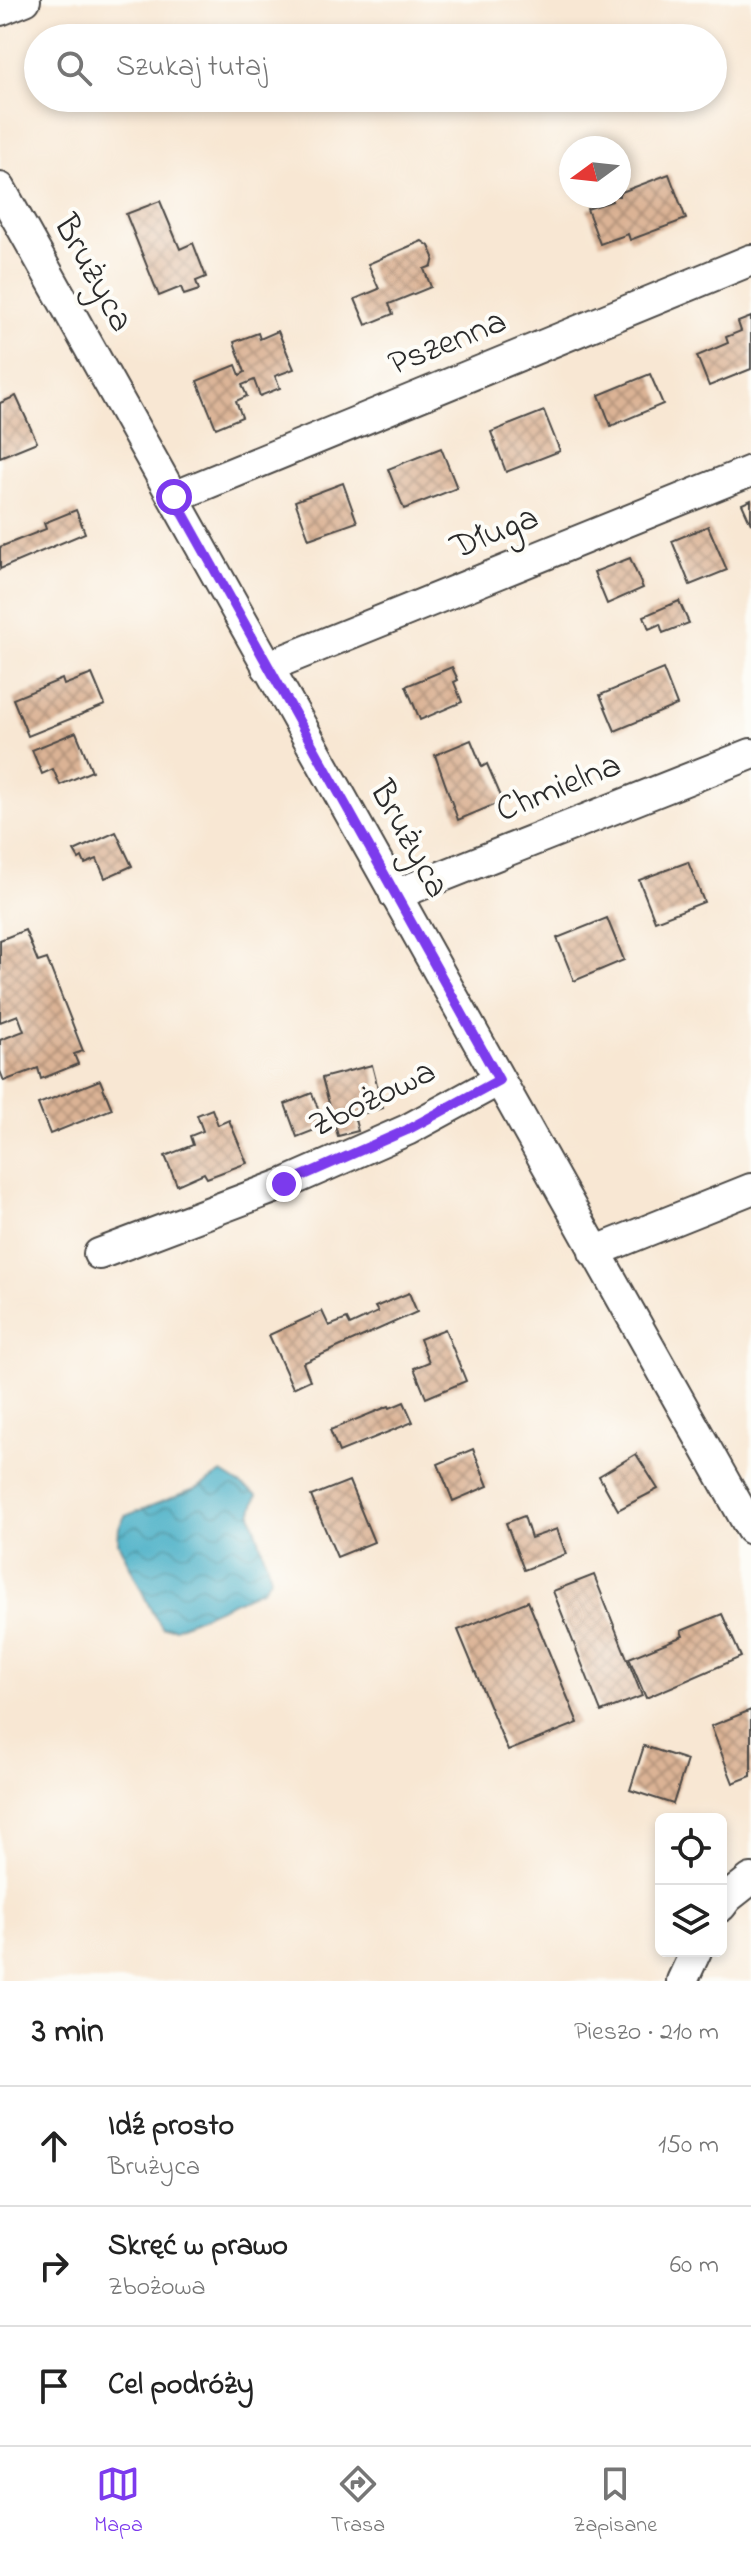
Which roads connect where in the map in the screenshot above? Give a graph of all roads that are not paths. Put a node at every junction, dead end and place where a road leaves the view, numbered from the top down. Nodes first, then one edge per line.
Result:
1 (25, 0) edge
2 (0, 10) edge
3 (0, 188) edge
4 (751, 260) edge
5 (751, 471) edge
6 (174, 497) junction
7 (267, 667) junction
8 (751, 754) edge
9 (395, 895) junction
10 (499, 1080) junction
11 (751, 1189) edge
12 (594, 1252) junction
13 (99, 1254) dead end
14 (751, 1529) edge
15 (751, 1879) edge
16 (727, 1898) edge
17 (693, 1957) edge
18 (682, 1981) edge

1 - 2 street
3 - 6 street, Brużyca
4 - 6 street, Pszenna
5 - 7 street, Długa
6 - 7 street, Brużyca
7 - 9 street, Brużyca
8 - 9 street, Chmielna
9 - 10 street, Brużyca
10 - 12 street, Brużyca
10 - 13 street, Zbożowa
11 - 12 street
12 - 14 street, Brużyca
15 - 16 street
17 - 18 street

